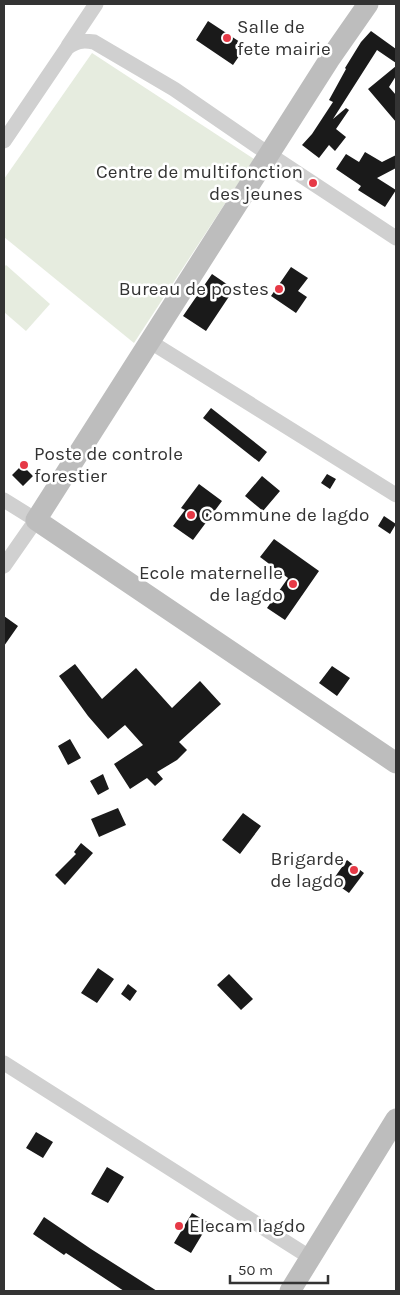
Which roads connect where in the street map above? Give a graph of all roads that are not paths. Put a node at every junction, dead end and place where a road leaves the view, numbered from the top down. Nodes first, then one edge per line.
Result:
1 (368, 4) edge
2 (89, 6) edge
3 (67, 48) junction
4 (4, 141) edge
5 (270, 155) junction
6 (396, 238) edge
7 (149, 341) junction
8 (396, 496) edge
9 (4, 500) edge
10 (36, 520) junction
11 (4, 566) edge
12 (396, 762) edge
13 (4, 1063) edge
14 (396, 1119) edge
15 (311, 1258) junction
16 (290, 1291) edge

1 - 5 street
2 - 3 street
3 - 4 street
3 - 5 street
5 - 6 street
5 - 7 street
7 - 8 street
7 - 10 street
9 - 10 street
10 - 11 street
10 - 12 street
13 - 15 street
14 - 15 street
15 - 16 street

